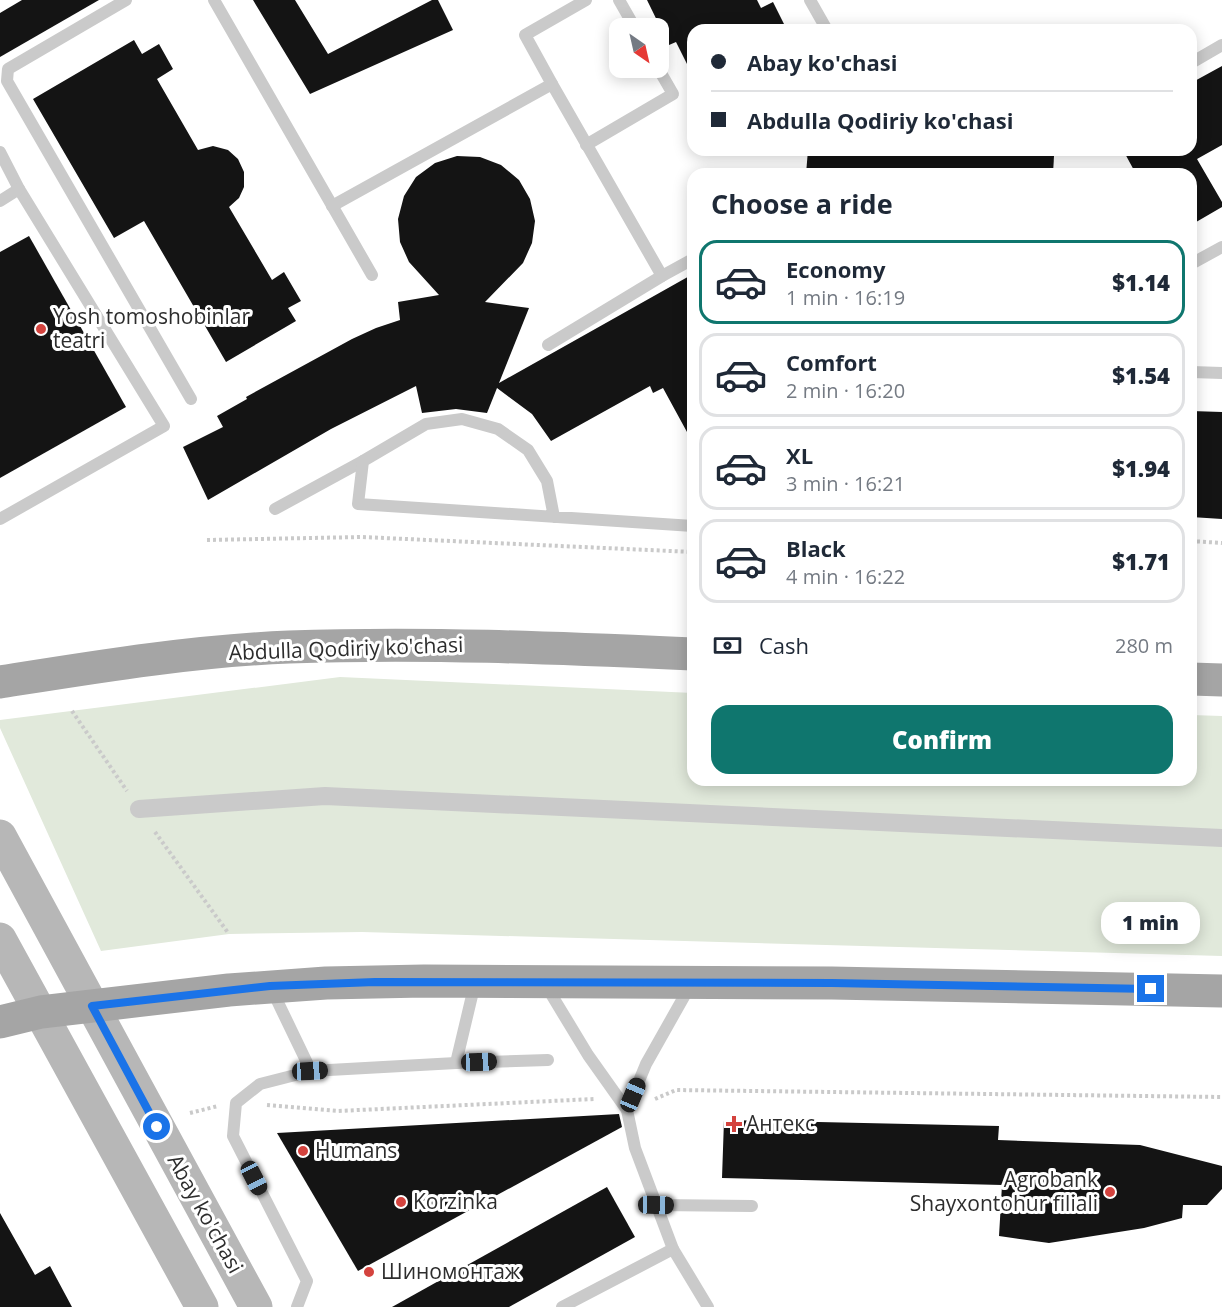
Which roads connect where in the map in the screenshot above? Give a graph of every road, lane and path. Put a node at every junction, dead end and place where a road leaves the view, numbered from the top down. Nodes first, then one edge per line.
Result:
1 (126, 0) edge
2 (214, 0) edge
3 (586, 0) edge
4 (619, 0) edge
5 (810, 0) edge
6 (629, 18) edge
7 (824, 24) edge
8 (1222, 45) edge
9 (1197, 60) edge
10 (664, 78) edge
11 (552, 84) junction
12 (586, 144) junction
13 (0, 152) edge
14 (19, 189) junction
15 (0, 201) edge
16 (332, 206) junction
17 (1222, 247) edge
18 (1197, 261) edge
19 (687, 263) edge
20 (372, 274) dead end
21 (662, 276) junction
22 (548, 345) dead end
23 (1197, 372) edge
24 (1222, 374) edge
25 (191, 399) dead end
26 (363, 461) junction
27 (275, 509) dead end
28 (554, 517) junction
29 (0, 519) edge
30 (687, 526) edge
31 (207, 540) dead end
32 (1197, 541) edge
33 (1222, 543) edge
34 (687, 552) edge
35 (687, 654) edge
36 (1197, 679) edge
37 (1222, 680) edge
38 (0, 682) edge
39 (139, 809) dead end
40 (0, 836) edge
41 (1222, 838) edge
42 (0, 939) edge
43 (476, 981) junction
44 (544, 982) junction
45 (692, 983) junction
46 (270, 986) junction
47 (1222, 991) edge
48 (92, 1006) junction
49 (41, 1012) junction
50 (0, 1022) edge
51 (548, 1060) dead end
52 (456, 1063) junction
53 (310, 1071) junction
54 (1222, 1097) edge
55 (236, 1103) junction
56 (627, 1110) junction
57 (190, 1113) dead end
58 (656, 1205) junction
59 (752, 1206) dead end
60 (673, 1249) junction
61 (201, 1307) edge
62 (256, 1307) edge
63 (297, 1307) edge
64 (562, 1307) edge
65 (708, 1307) edge

1 - 25 lane
2 - 16 lane
3 - 11 lane
4 - 6 lane
5 - 7 lane
8 - 9 lane
10 - 12 lane
11 - 12 lane
11 - 16 lane
12 - 21 lane
13 - 14 lane
14 - 15 lane
14 - 29 lane
16 - 20 lane
17 - 18 lane
19 - 21 lane
21 - 22 lane
23 - 24 lane
26 - 27 lane
26 - 28 lane
26 - 28 lane
28 - 30 lane
31 - 34 path
32 - 33 path
35 - 38 main road, Abdulla Qodiriy ko'chasi
36 - 37 main road
39 - 41 street
40 - 48 main road, Abay ko'chasi
42 - 49 main road
43 - 44 main road
43 - 46 main road
43 - 52 lane
44 - 45 main road
44 - 56 lane
45 - 47 main road
45 - 56 lane
46 - 48 main road
46 - 53 lane
48 - 49 main road
48 - 62 main road, Abay ko'chasi
49 - 50 main road
49 - 61 main road
51 - 52 lane
52 - 53 lane
53 - 55 lane
54 - 56 path
55 - 56 path
55 - 57 path
55 - 63 lane
56 - 58 lane
58 - 59 lane
58 - 60 lane
60 - 64 lane
60 - 65 lane

